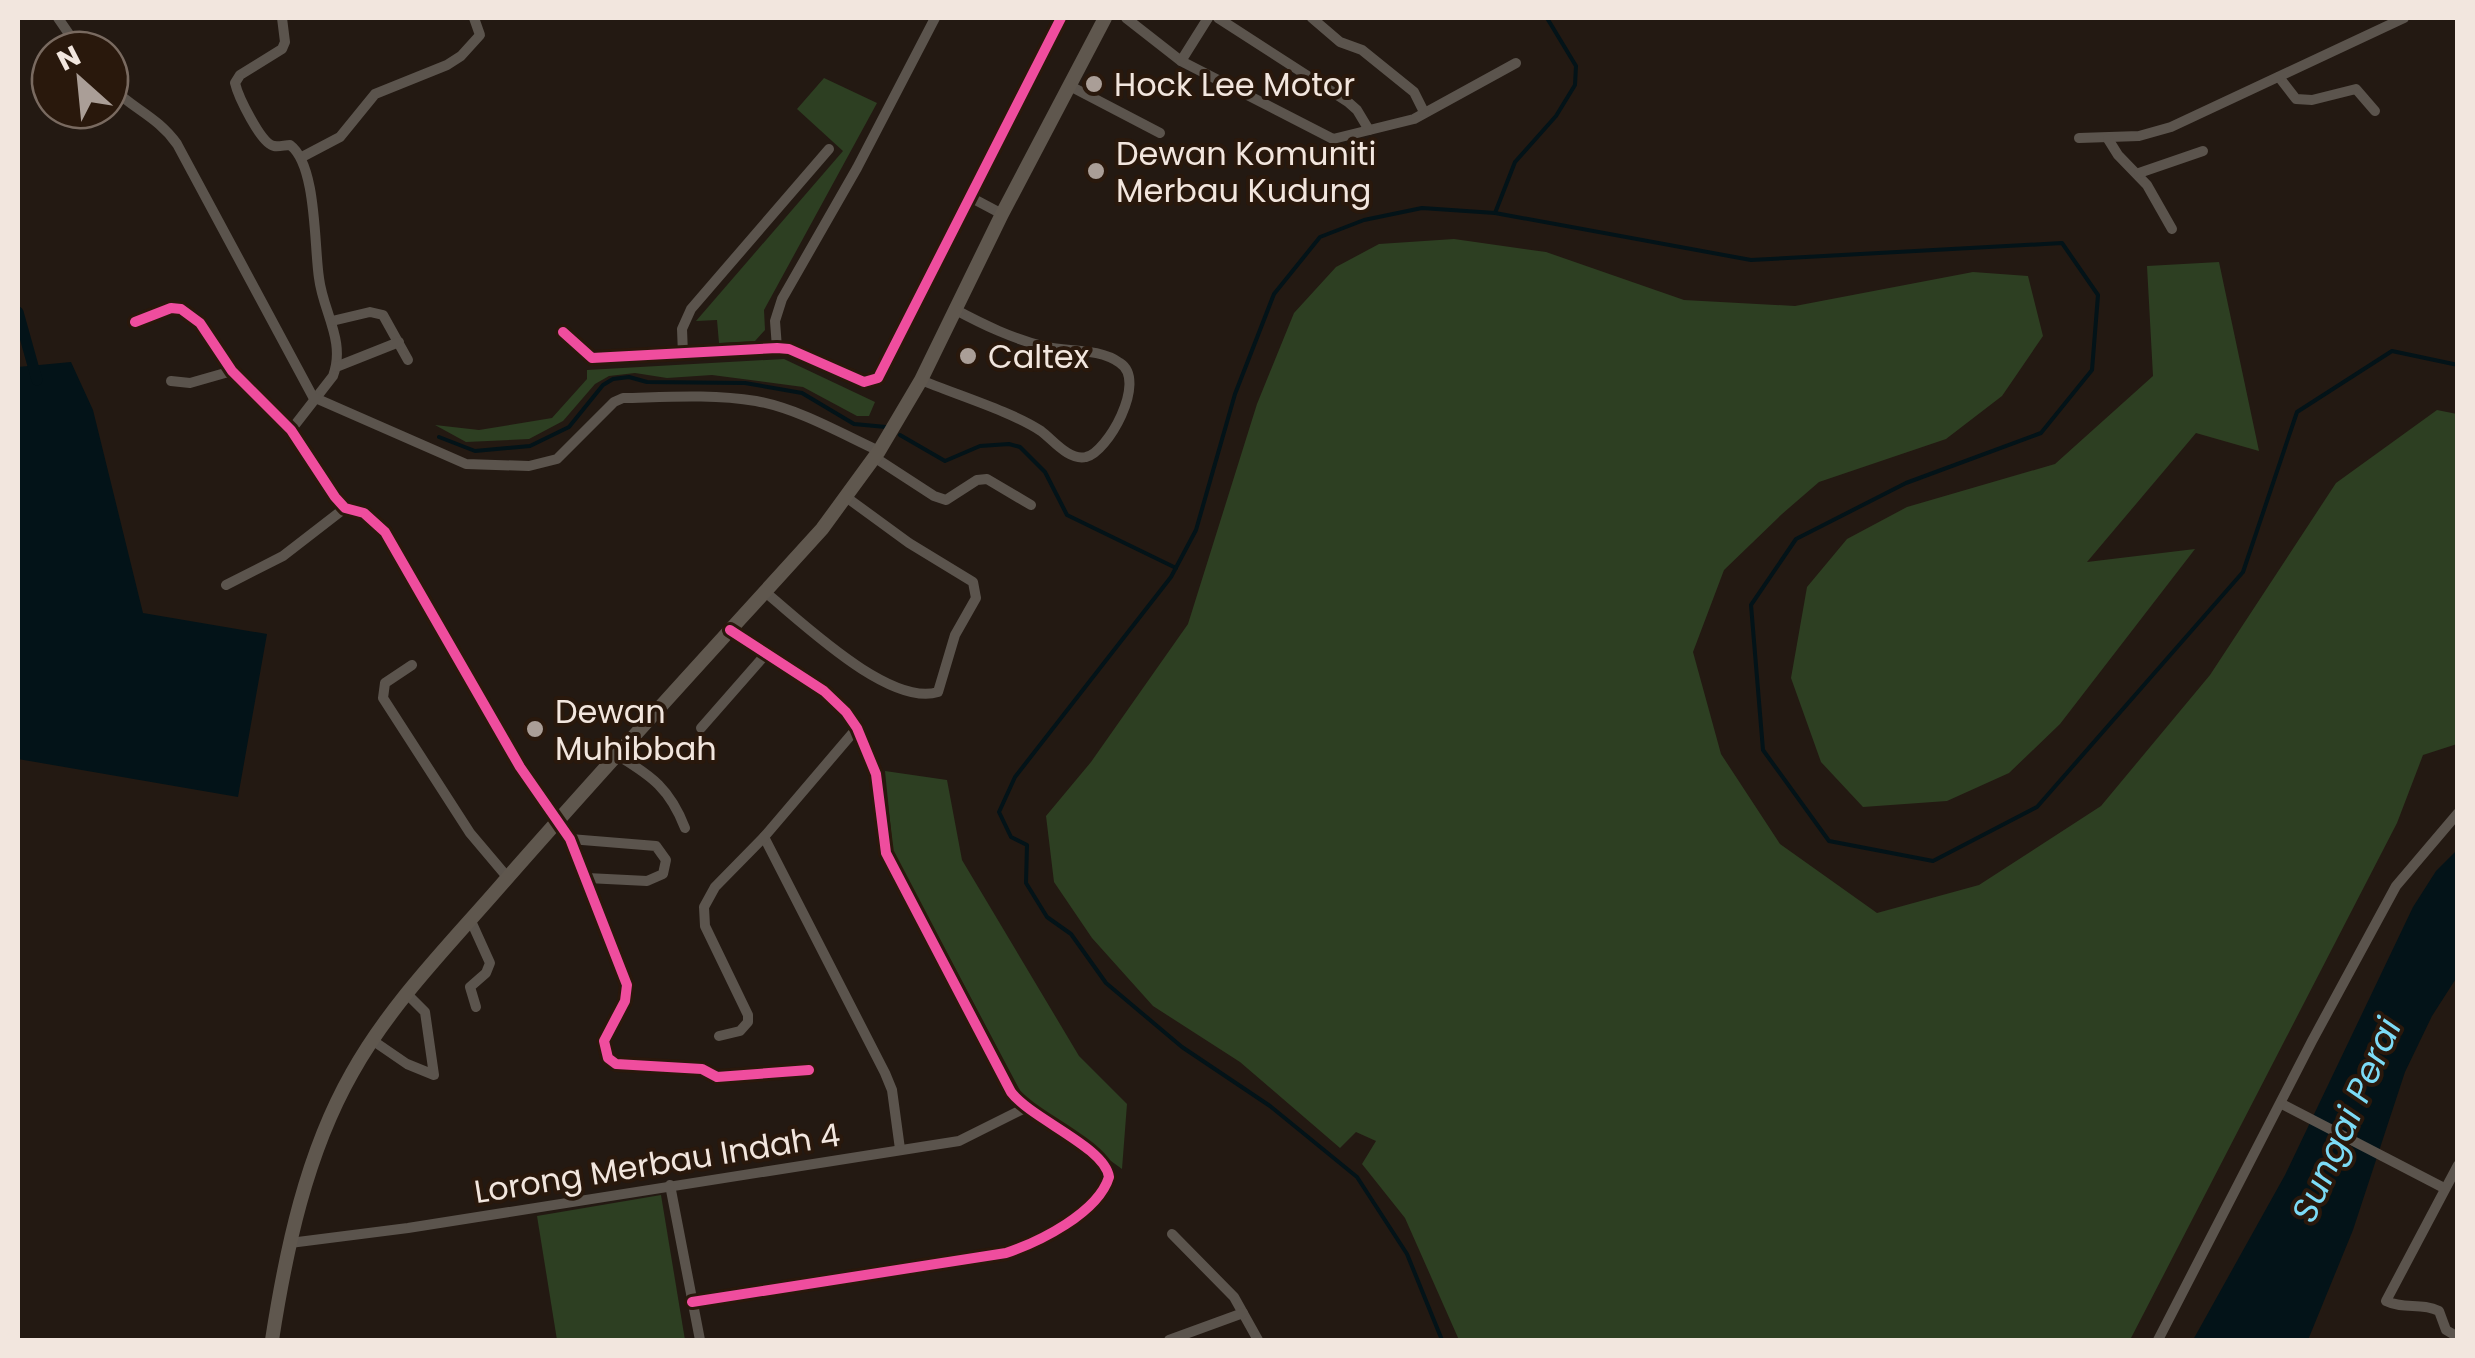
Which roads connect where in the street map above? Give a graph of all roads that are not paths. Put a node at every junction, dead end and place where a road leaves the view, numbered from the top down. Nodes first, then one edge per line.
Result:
1 (75, 18) edge
2 (282, 18) edge
3 (474, 18) edge
4 (936, 18) edge
5 (1061, 18) edge
6 (1105, 18) edge
7 (1126, 18) edge
8 (1208, 18) edge
9 (1218, 18) edge
10 (1312, 18) edge
11 (2404, 18) edge
12 (61, 21) edge
13 (1181, 60) junction
14 (1516, 63) dead end
15 (2279, 77) junction
16 (1070, 86) junction
17 (130, 105) edge
18 (2375, 111) dead end
19 (1424, 112) junction
20 (1369, 130) junction
21 (1160, 133) dead end
22 (2079, 138) dead end
23 (2108, 139) junction
24 (829, 149) dead end
25 (2203, 151) dead end
26 (302, 157) junction
27 (2139, 173) junction
28 (970, 197) junction
29 (1002, 214) junction
30 (2172, 229) dead end
31 (954, 309) junction
32 (332, 321) junction
33 (135, 322) dead end
34 (563, 332) dead end
35 (399, 342) junction
36 (777, 348) junction
37 (683, 354) junction
38 (408, 360) dead end
39 (336, 367) junction
40 (232, 371) junction
41 (921, 380) junction
42 (171, 382) dead end
43 (313, 397) junction
44 (291, 430) junction
45 (876, 454) junction
46 (846, 498) junction
47 (1031, 505) dead end
48 (346, 508) junction
49 (226, 585) dead end
50 (765, 592) junction
51 (730, 630) junction
52 (765, 655) junction
53 (412, 665) dead end
54 (701, 728) dead end
55 (857, 728) junction
56 (617, 755) junction
57 (2458, 813) edge
58 (556, 822) junction
59 (686, 828) dead end
60 (764, 837) junction
61 (570, 839) junction
62 (508, 878) junction
63 (587, 878) junction
64 (470, 921) junction
65 (407, 994) junction
66 (476, 1006) dead end
67 (719, 1036) dead end
68 (372, 1040) junction
69 (809, 1070) dead end
70 (2282, 1104) junction
71 (1025, 1108) junction
72 (900, 1149) junction
73 (2458, 1165) edge
74 (670, 1186) junction
75 (2444, 1188) junction
76 (1172, 1234) dead end
77 (290, 1243) junction
78 (692, 1302) junction
79 (1243, 1313) junction
80 (2458, 1323) edge
81 (2446, 1330) junction
82 (2458, 1337) edge
83 (272, 1340) edge
84 (700, 1340) edge
85 (1169, 1340) edge
86 (1258, 1340) edge
87 (2158, 1340) edge

1 - 12 street
2 - 26 street
3 - 26 street
4 - 36 street
5 - 28 street
6 - 16 main road
7 - 13 street
8 - 13 street
9 - 20 street
10 - 19 street
11 - 15 street
13 - 20 street
14 - 19 street
15 - 18 street
15 - 23 street
16 - 21 street
16 - 29 main road
17 - 43 street
19 - 20 street
22 - 23 street
23 - 27 street
24 - 37 street
25 - 27 street
26 - 32 street
27 - 30 street
28 - 29 street
28 - 36 street
29 - 31 main road
31 - 41 main road
31 - 41 street
32 - 35 street
32 - 39 street
33 - 40 street
34 - 37 street
35 - 38 street
35 - 39 street
36 - 37 street
39 - 43 street
40 - 42 street
40 - 44 street
41 - 45 main road
43 - 44 street
43 - 45 street
44 - 48 street
45 - 46 main road
45 - 47 street
46 - 50 main road
46 - 50 street
48 - 49 street
48 - 58 street
50 - 51 main road
51 - 52 street
51 - 56 main road
52 - 54 street
52 - 55 street
53 - 62 street
55 - 60 street
55 - 71 street
56 - 58 main road
56 - 59 street
57 - 70 street
58 - 61 street
58 - 62 main road
60 - 67 street
60 - 72 street
61 - 63 street
61 - 63 street
62 - 64 main road
63 - 69 street
64 - 65 main road
64 - 66 street
65 - 68 main road
65 - 68 street
68 - 77 main road
70 - 75 street
70 - 87 street
71 - 72 street, Lorong Merbau Indah 4
71 - 78 street
72 - 74 street, Lorong Merbau Indah 4
73 - 75 street
74 - 77 street, Lorong Merbau Indah 4
74 - 78 street
75 - 81 street
76 - 79 street
77 - 83 main road
78 - 84 street
79 - 85 street
79 - 86 street
80 - 81 street
81 - 82 street

